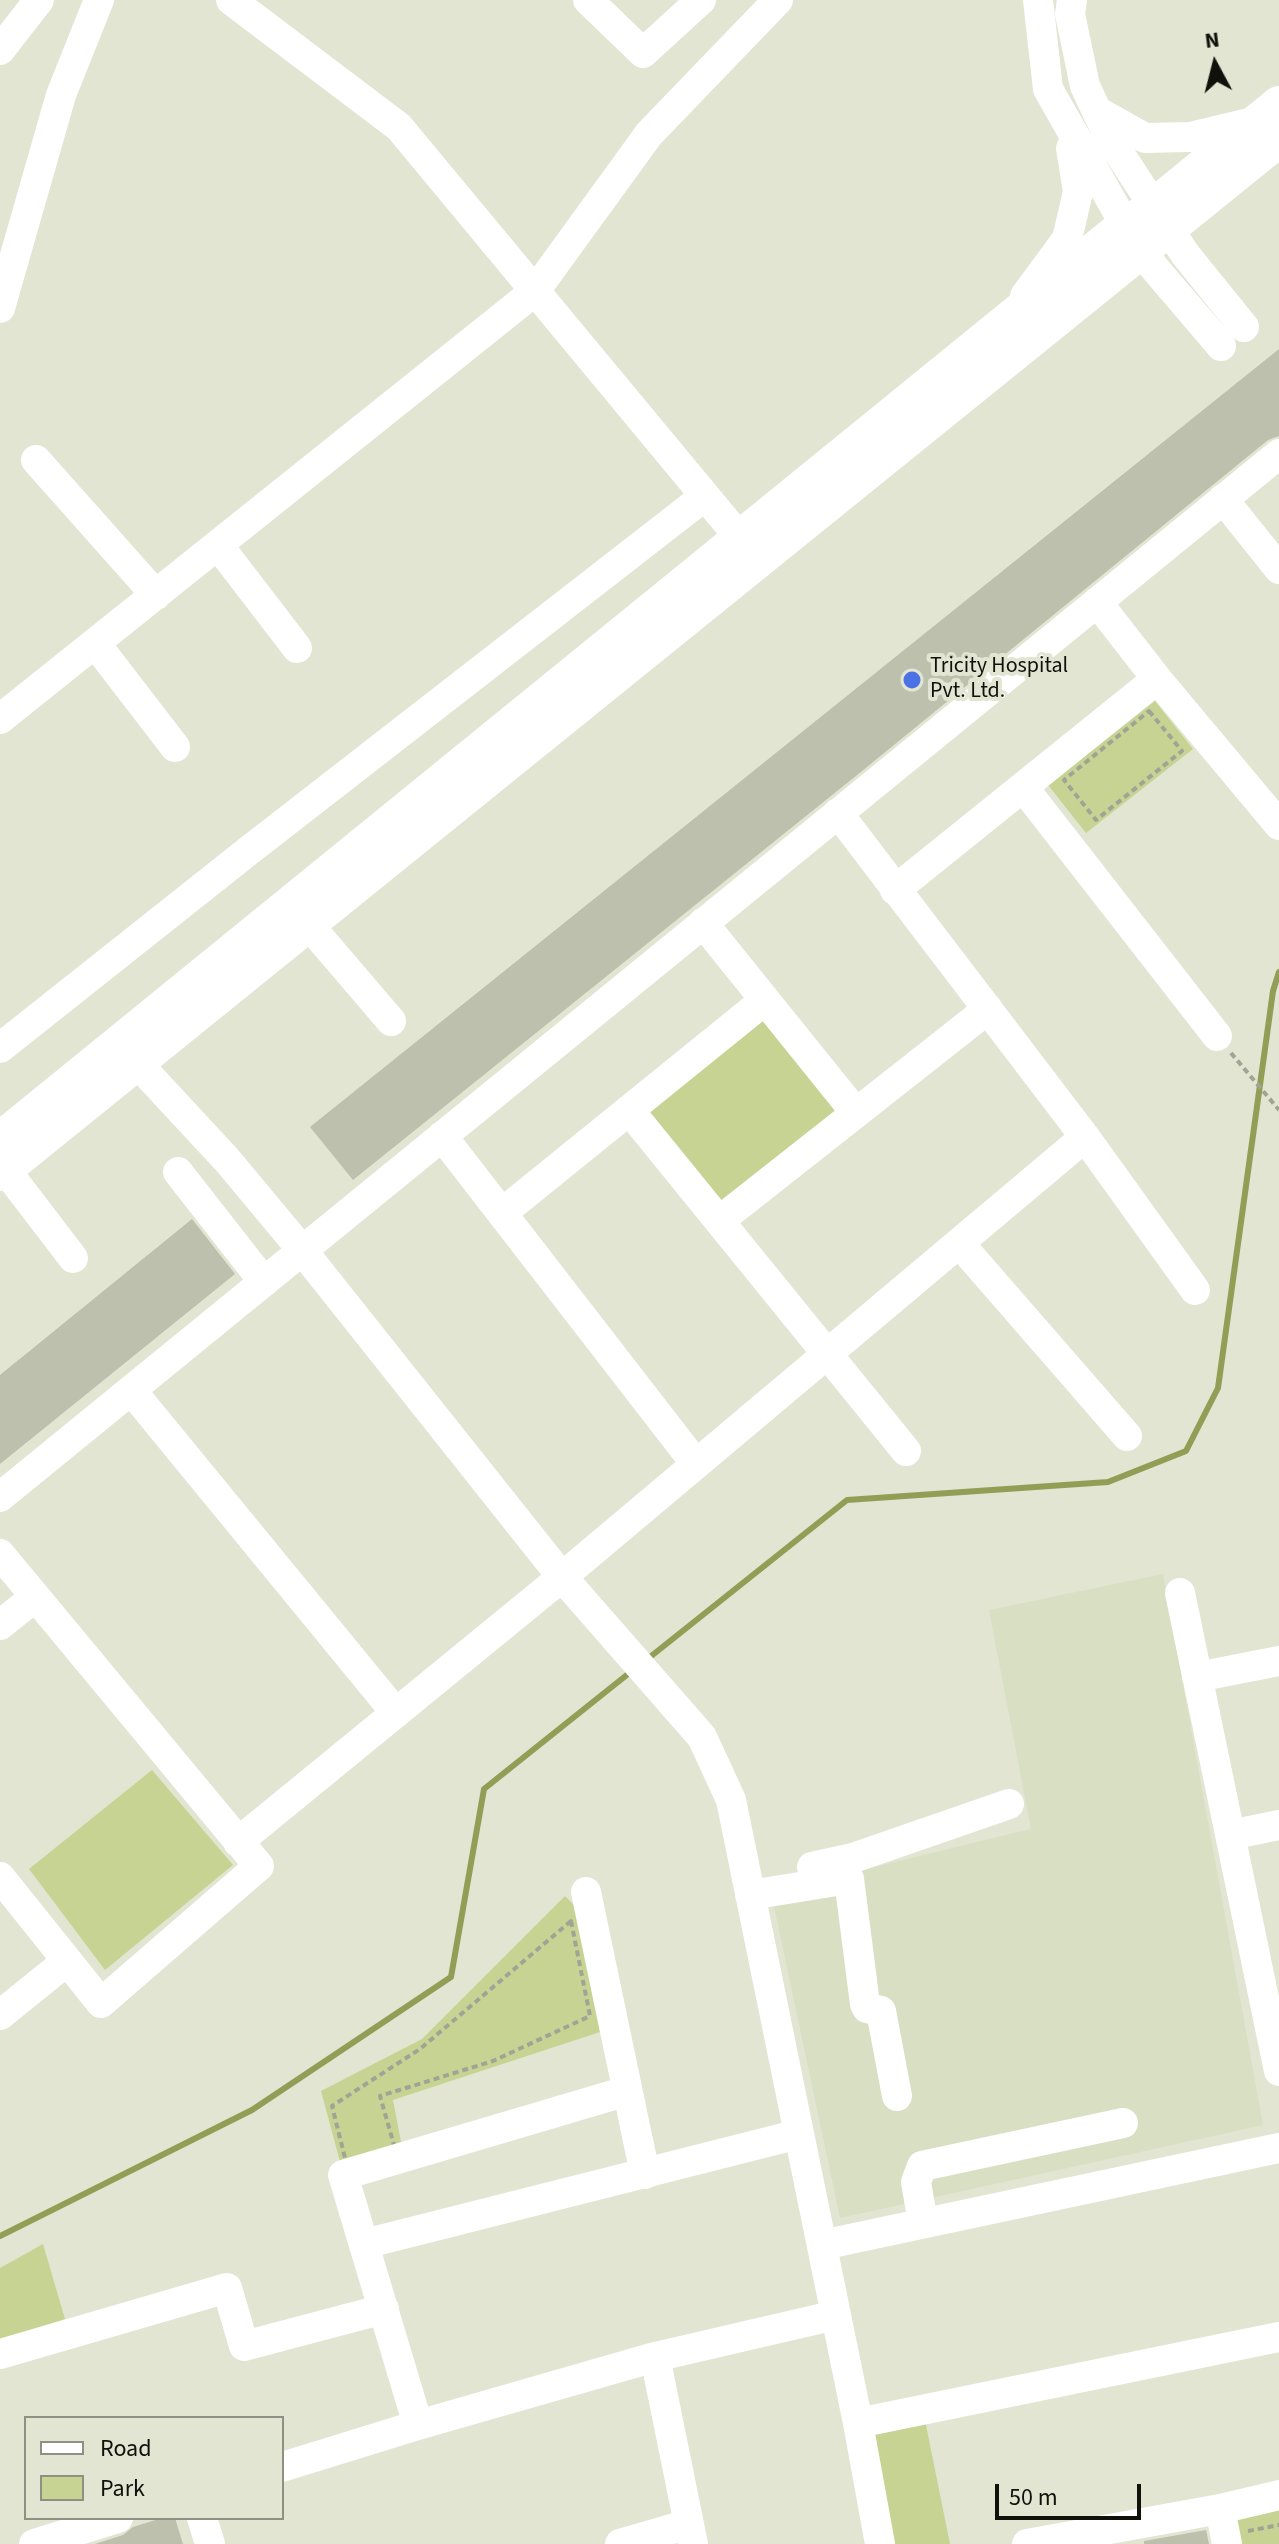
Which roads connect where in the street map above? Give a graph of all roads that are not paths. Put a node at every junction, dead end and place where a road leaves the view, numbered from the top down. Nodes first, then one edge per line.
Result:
1 (39, 0) edge
2 (99, 0) edge
3 (231, 0) edge
4 (588, 0) edge
5 (701, 0) edge
6 (778, 0) edge
7 (1038, 0) edge
8 (1072, 0) edge
9 (0, 50) edge
10 (1097, 111) junction
11 (1272, 121) edge
12 (1066, 123) junction
13 (1146, 228) junction
14 (535, 291) junction
15 (0, 308) edge
16 (1244, 327) dead end
17 (1001, 328) junction
18 (1221, 346) dead end
19 (1279, 454) edge
20 (36, 460) dead end
21 (705, 496) junction
22 (1223, 499) junction
23 (740, 538) junction
24 (218, 545) junction
25 (1279, 569) edge
26 (156, 595) junction
27 (1097, 602) junction
28 (95, 643) junction
29 (297, 648) dead end
30 (1157, 679) junction
31 (0, 719) edge
32 (175, 747) dead end
33 (1023, 787) junction
34 (838, 813) junction
35 (1279, 825) edge
36 (895, 890) junction
37 (703, 923) junction
38 (308, 924) junction
39 (765, 1000) junction
40 (988, 1009) junction
41 (391, 1021) dead end
42 (1217, 1036) road end
43 (137, 1046) junction
44 (0, 1048) edge
45 (629, 1110) junction
46 (856, 1113) junction
47 (442, 1136) junction
48 (1085, 1137) junction
49 (2, 1161) edge
50 (178, 1172) dead end
51 (502, 1213) junction
52 (719, 1221) junction
53 (959, 1243) junction
54 (302, 1250) junction
55 (73, 1258) dead end
56 (264, 1282) junction
57 (1195, 1290) dead end
58 (826, 1354) junction
59 (131, 1390) junction
60 (1127, 1436) dead end
61 (906, 1451) dead end
62 (696, 1464) junction
63 (0, 1497) edge
64 (0, 1554) edge
65 (562, 1577) junction
66 (1180, 1593) dead end
67 (35, 1597) junction
68 (0, 1625) edge
69 (1279, 1661) edge
70 (1197, 1677) junction
71 (396, 1713) junction
72 (1009, 1804) dead end
73 (1279, 1825) edge
74 (1230, 1835) junction
75 (238, 1842) junction
76 (0, 1877) edge
77 (749, 1888) junction
78 (586, 1892) dead end
79 (67, 1961) junction
80 (1270, 1986) edge
81 (0, 2015) edge
82 (1279, 2071) edge
83 (627, 2091) junction
84 (897, 2096) dead end
85 (1123, 2123) dead end
86 (799, 2134) junction
87 (1279, 2148) edge
88 (645, 2174) junction
89 (923, 2223) junction
90 (364, 2244) junction
91 (822, 2245) junction
92 (384, 2309) junction
93 (836, 2315) junction
94 (1279, 2337) edge
95 (0, 2354) edge
96 (655, 2357) junction
97 (858, 2423) junction
98 (418, 2425) junction
99 (284, 2466) edge
100 (1279, 2495) edge
101 (1220, 2509) junction
102 (112, 2520) edge
103 (203, 2520) edge
104 (691, 2534) edge
105 (1238, 2538) edge
106 (1061, 2541) edge
107 (34, 2544) edge
108 (210, 2544) edge
109 (620, 2544) edge
110 (880, 2544) edge
111 (1027, 2544) edge

1 - 9 street
2 - 15 street
3 - 14 street
4 - 5 street
6 - 14 street
7 - 12 street
8 - 10 street
10 - 11 street
10 - 13 street
11 - 13 main road
12 - 13 street
12 - 17 street
13 - 16 street
13 - 17 main road
13 - 18 street
13 - 38 main road
14 - 21 street
14 - 24 street
17 - 23 main road
19 - 22 street
20 - 26 street
21 - 23 street
21 - 44 street
22 - 25 street
22 - 27 street
23 - 43 main road
24 - 26 street
24 - 29 street
26 - 28 street
27 - 30 street
27 - 34 street
28 - 31 street
28 - 32 street
30 - 33 street
30 - 35 street
33 - 36 street
33 - 42 street
34 - 36 street
34 - 37 street
36 - 40 street
37 - 39 street
37 - 47 street
38 - 41 street
38 - 43 main road
39 - 45 street
39 - 46 street
40 - 46 street
40 - 48 street
43 - 49 main road
43 - 54 street
45 - 51 street
45 - 52 street
46 - 52 street
47 - 51 street
47 - 54 street
48 - 53 street
48 - 57 street
49 - 55 street
50 - 56 street
51 - 62 street
52 - 58 street
53 - 58 street
53 - 60 street
54 - 56 street
54 - 65 street
56 - 59 street
58 - 61 street
58 - 62 street
59 - 63 street
59 - 71 street
62 - 65 street
64 - 67 street
65 - 71 street
65 - 77 street
66 - 70 street
67 - 68 street
67 - 75 street
69 - 70 street
70 - 74 street
71 - 75 street
72 - 77 street
73 - 74 street
74 - 80 street
75 - 79 street
76 - 79 street
77 - 84 street
77 - 86 street
78 - 83 street
79 - 81 street
80 - 82 street
83 - 88 street
83 - 90 street
85 - 89 street
86 - 88 street
86 - 91 street
87 - 89 street
88 - 90 street
89 - 91 street
90 - 92 street
91 - 93 street
92 - 95 street
92 - 98 street
93 - 96 street
93 - 97 street
94 - 97 street
96 - 98 street
96 - 104 street
97 - 110 street
98 - 99 street
100 - 101 street
101 - 105 street
101 - 106 street
102 - 107 street
103 - 108 street
104 - 109 street
106 - 111 street

